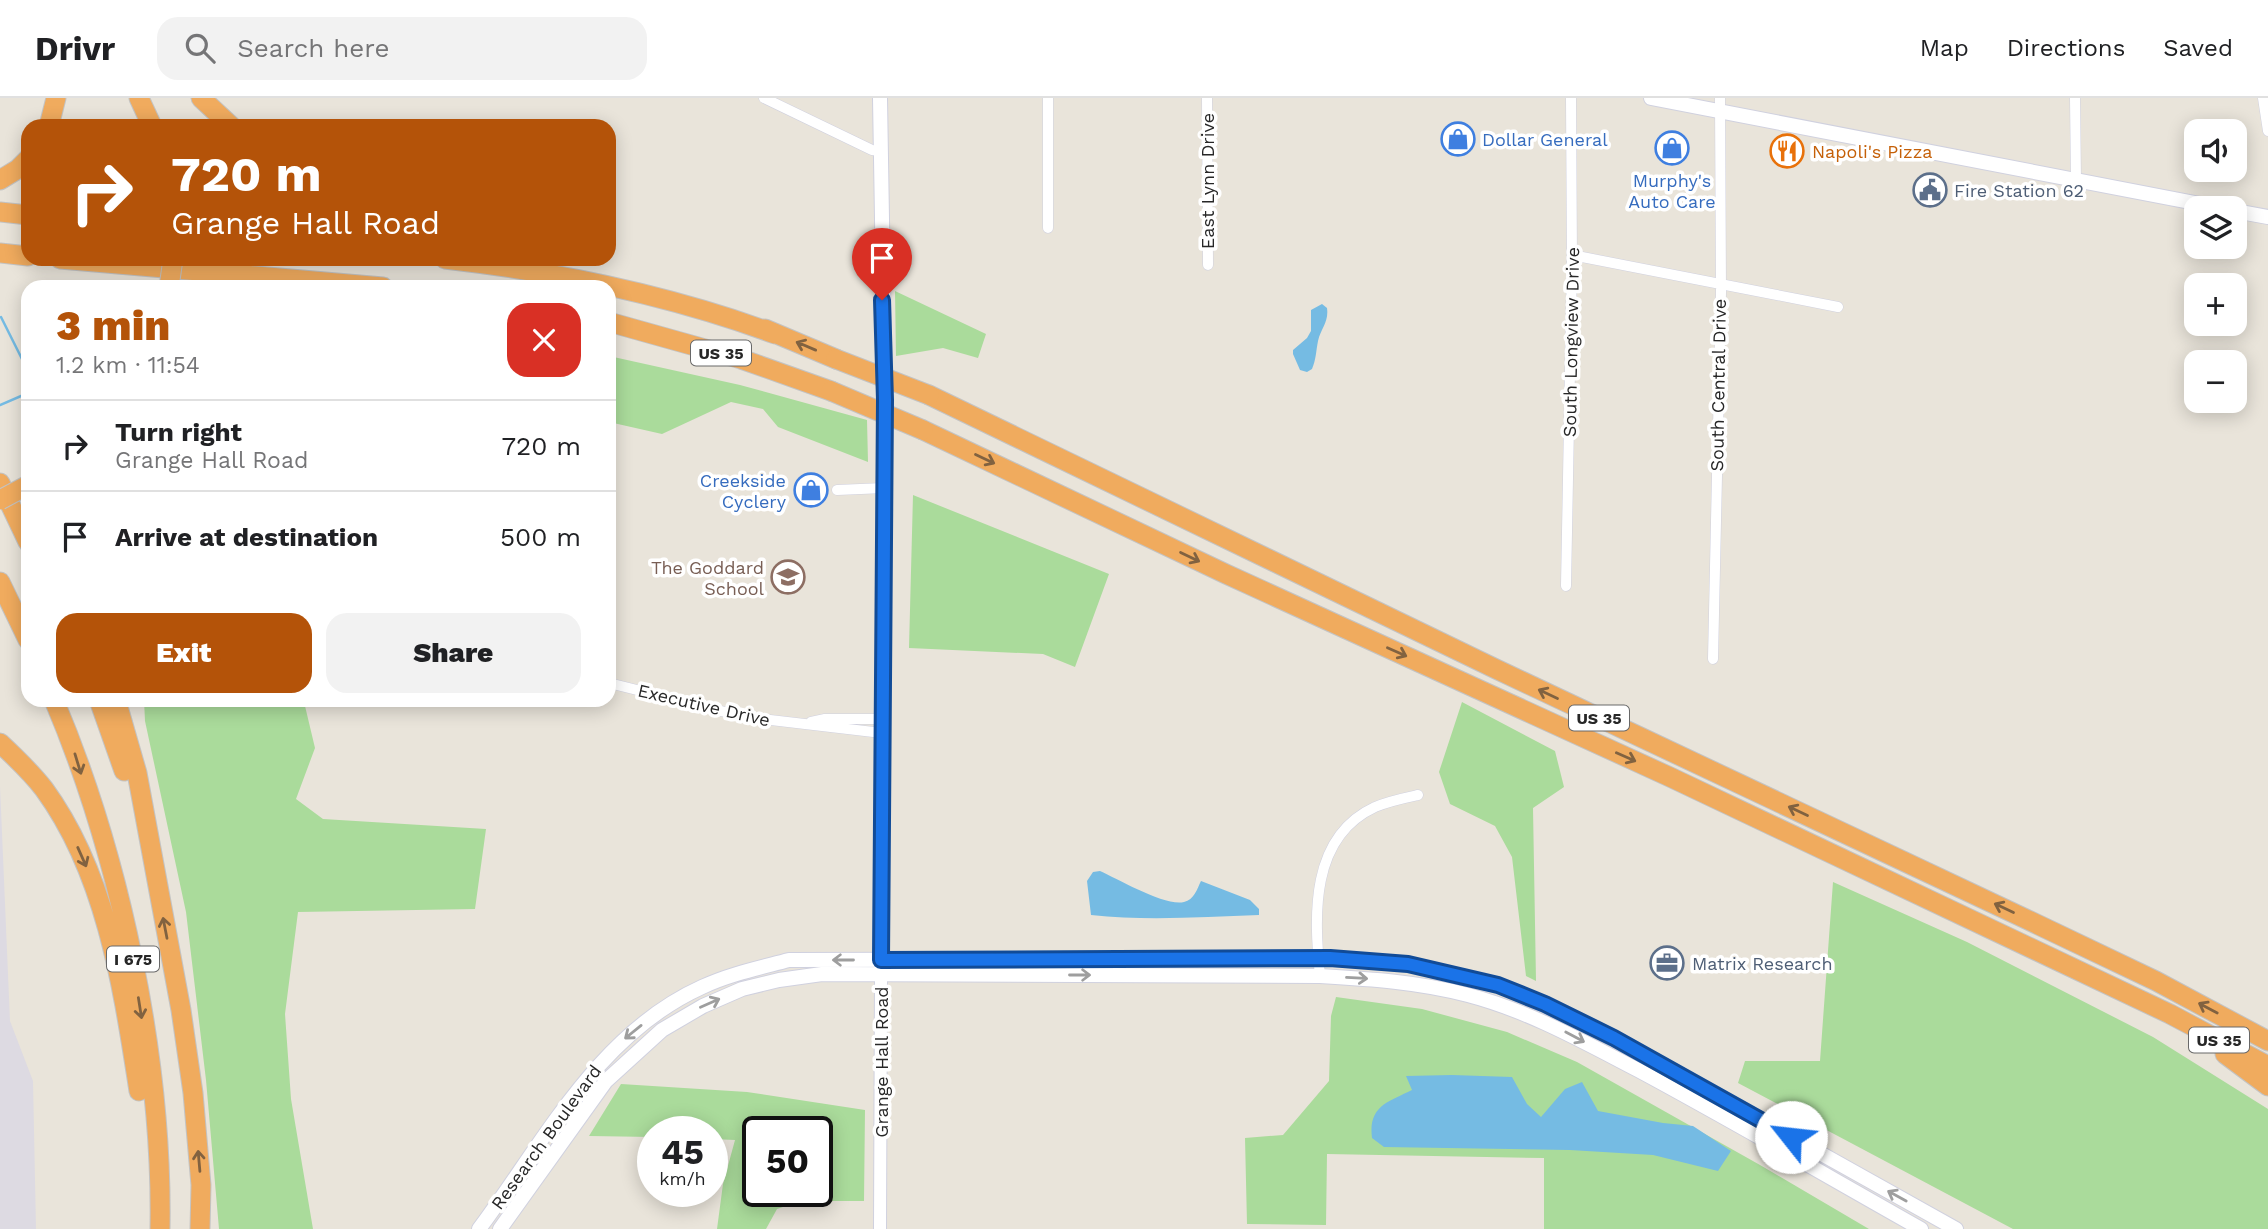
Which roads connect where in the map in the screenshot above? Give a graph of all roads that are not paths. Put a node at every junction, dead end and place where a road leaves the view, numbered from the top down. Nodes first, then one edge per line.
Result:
1 (56, 98) edge
2 (139, 98) edge
3 (201, 98) edge
4 (764, 98) edge
5 (880, 98) edge
6 (1048, 98) edge
7 (1207, 98) edge
8 (1572, 98) edge
9 (1651, 98) edge
10 (2075, 98) edge
11 (2263, 98) edge
12 (1720, 105) edge
13 (51, 119) edge
14 (149, 119) edge
15 (224, 119) edge
16 (2268, 131) edge
17 (880, 151) junction
18 (21, 166) edge
19 (0, 180) edge
20 (2077, 180) junction
21 (2184, 201) edge
22 (0, 212) edge
23 (2247, 213) edge
24 (21, 214) edge
25 (2268, 217) edge
26 (0, 220) edge
27 (21, 222) edge
28 (1048, 228) dead end
29 (0, 253) edge
30 (21, 255) edge
31 (1572, 255) junction
32 (1208, 265) dead end
33 (141, 266) edge
34 (497, 266) edge
35 (551, 266) edge
36 (302, 280) edge
37 (575, 280) edge
38 (1720, 285) junction
39 (616, 289) edge
40 (1838, 307) dead end
41 (616, 324) edge
42 (616, 333) edge
43 (775, 334) junction
44 (778, 371) junction
45 (0, 483) edge
46 (884, 488) junction
47 (21, 489) edge
48 (837, 490) dead end
49 (0, 500) edge
50 (21, 527) edge
51 (0, 582) edge
52 (1566, 586) dead end
53 (0, 595) edge
54 (21, 626) edge
55 (21, 630) edge
56 (1713, 659) dead end
57 (616, 685) edge
58 (57, 707) edge
59 (102, 707) edge
60 (118, 707) edge
61 (882, 726) junction
62 (0, 743) edge
63 (1418, 795) dead end
64 (156, 883) junction
65 (1318, 959) junction
66 (881, 967) junction
67 (1320, 976) junction
68 (2171, 1014) junction
69 (2268, 1041) edge
70 (2268, 1066) edge
71 (2268, 1086) edge
72 (160, 1194) junction
73 (160, 1229) edge
74 (200, 1229) edge
75 (479, 1229) edge
76 (500, 1229) edge
77 (880, 1229) edge
78 (1921, 1229) edge
79 (1956, 1229) edge

1 - 13 highway
2 - 14 highway
3 - 15 highway
4 - 17 street
5 - 17 main road, Grange Hall Road
6 - 28 street
7 - 32 street, East Lynn Drive
8 - 31 street, South Longview Drive
9 - 12 main road
10 - 20 street
11 - 16 street
12 - 20 main road
12 - 38 street, South Central Drive
17 - 46 main road, Grange Hall Road
18 - 19 highway
20 - 21 main road
22 - 24 highway
23 - 25 main road
26 - 27 highway
29 - 30 highway
31 - 38 street
31 - 52 street, South Longview Drive
33 - 36 highway
34 - 37 highway, US 35
35 - 43 highway
38 - 40 street
38 - 56 street, South Central Drive
39 - 43 highway, US 35
41 - 44 highway, US 35
42 - 44 highway
69 -> 43 highway, US 35, bridge
44 -> 68 highway, US 35, bridge
45 - 50 highway
46 - 48 street
46 - 61 main road, Grange Hall Road
47 - 49 highway, bridge
51 - 54 highway
53 - 55 highway
57 - 61 street, Executive Drive
58 -> 72 highway, I 675
59 - 64 highway, I 675
60 - 64 highway
61 - 66 main road, Grange Hall Road
62 -> 72 highway
63 - 65 street
74 -> 64 highway, I 675
65 - 66 main road, Research Boulevard
65 - 67 street
79 -> 65 main road, Research Boulevard
66 -> 67 main road, Research Boulevard
66 -> 75 main road, Research Boulevard
76 -> 66 main road, Research Boulevard
66 - 77 street, Grange Hall Road
67 -> 78 main road, Research Boulevard
68 - 70 highway, US 35
68 - 71 highway
72 - 73 highway, I 675

